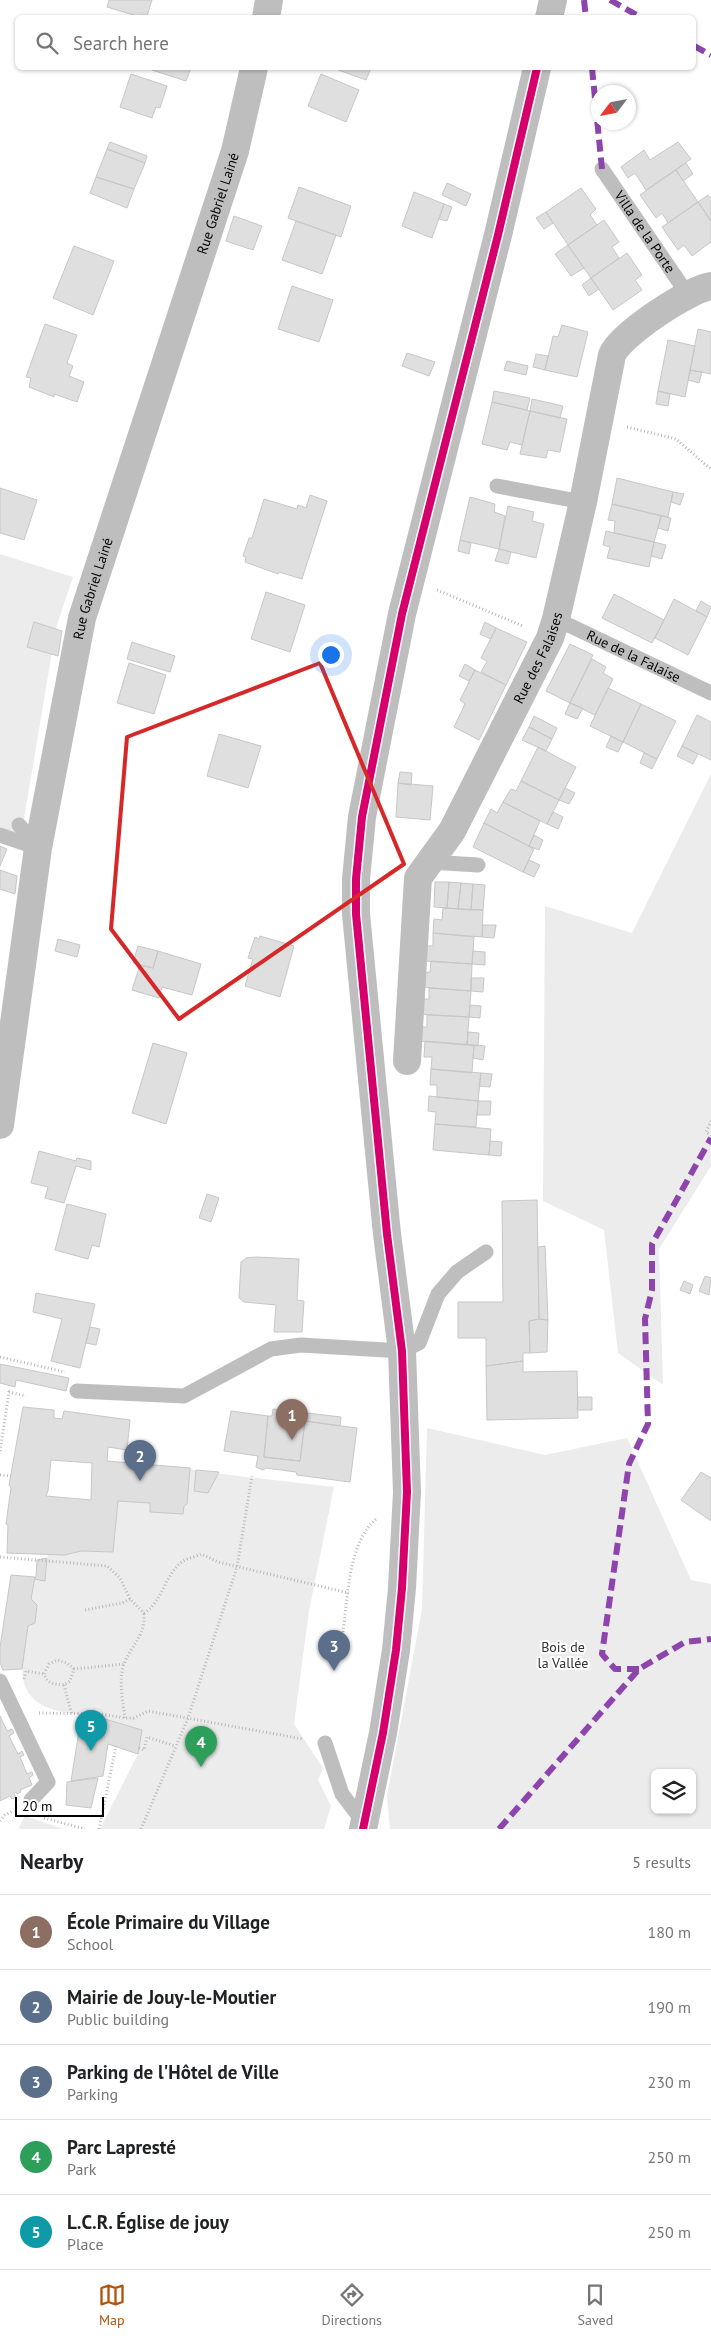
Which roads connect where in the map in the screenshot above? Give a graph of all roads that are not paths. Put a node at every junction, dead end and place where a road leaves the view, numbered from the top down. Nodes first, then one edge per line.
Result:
1 (269, 0) edge
2 (553, 0) edge
3 (266, 15) edge
4 (550, 15) edge
5 (254, 70) edge
6 (537, 70) edge
7 (602, 169) dead end
8 (699, 290) edge
9 (497, 486) dead end
10 (583, 502) junction
11 (556, 619) junction
12 (711, 693) edge
13 (19, 825) dead end
14 (0, 835) edge
15 (38, 848) junction
16 (429, 862) junction
17 (478, 865) dead end
18 (407, 1061) dead end
19 (0, 1125) edge
20 (486, 1252) dead end
21 (402, 1351) junction
22 (77, 1391) road end
23 (0, 1681) edge
24 (325, 1743) road end
25 (31, 1800) dead end
26 (363, 1826) edge

1 - 3 street
2 - 4 street
5 - 15 street, Rue Gabriel Lainé
6 - 21 street
7 - 8 lane, Villa de la Porte
8 - 10 street, Rue des Falaises
9 - 10 lane
10 - 11 street, Rue des Falaises
11 - 12 lane, Rue de la Falaise
11 - 16 street, Rue des Falaises
13 - 15 lane
14 - 15 lane
15 - 19 street, Rue Gabriel Lainé
16 - 17 lane
16 - 18 street, Rue des Falaises
20 - 21 lane
21 - 22 lane
21 - 26 street
23 - 25 lane
24 - 26 lane

